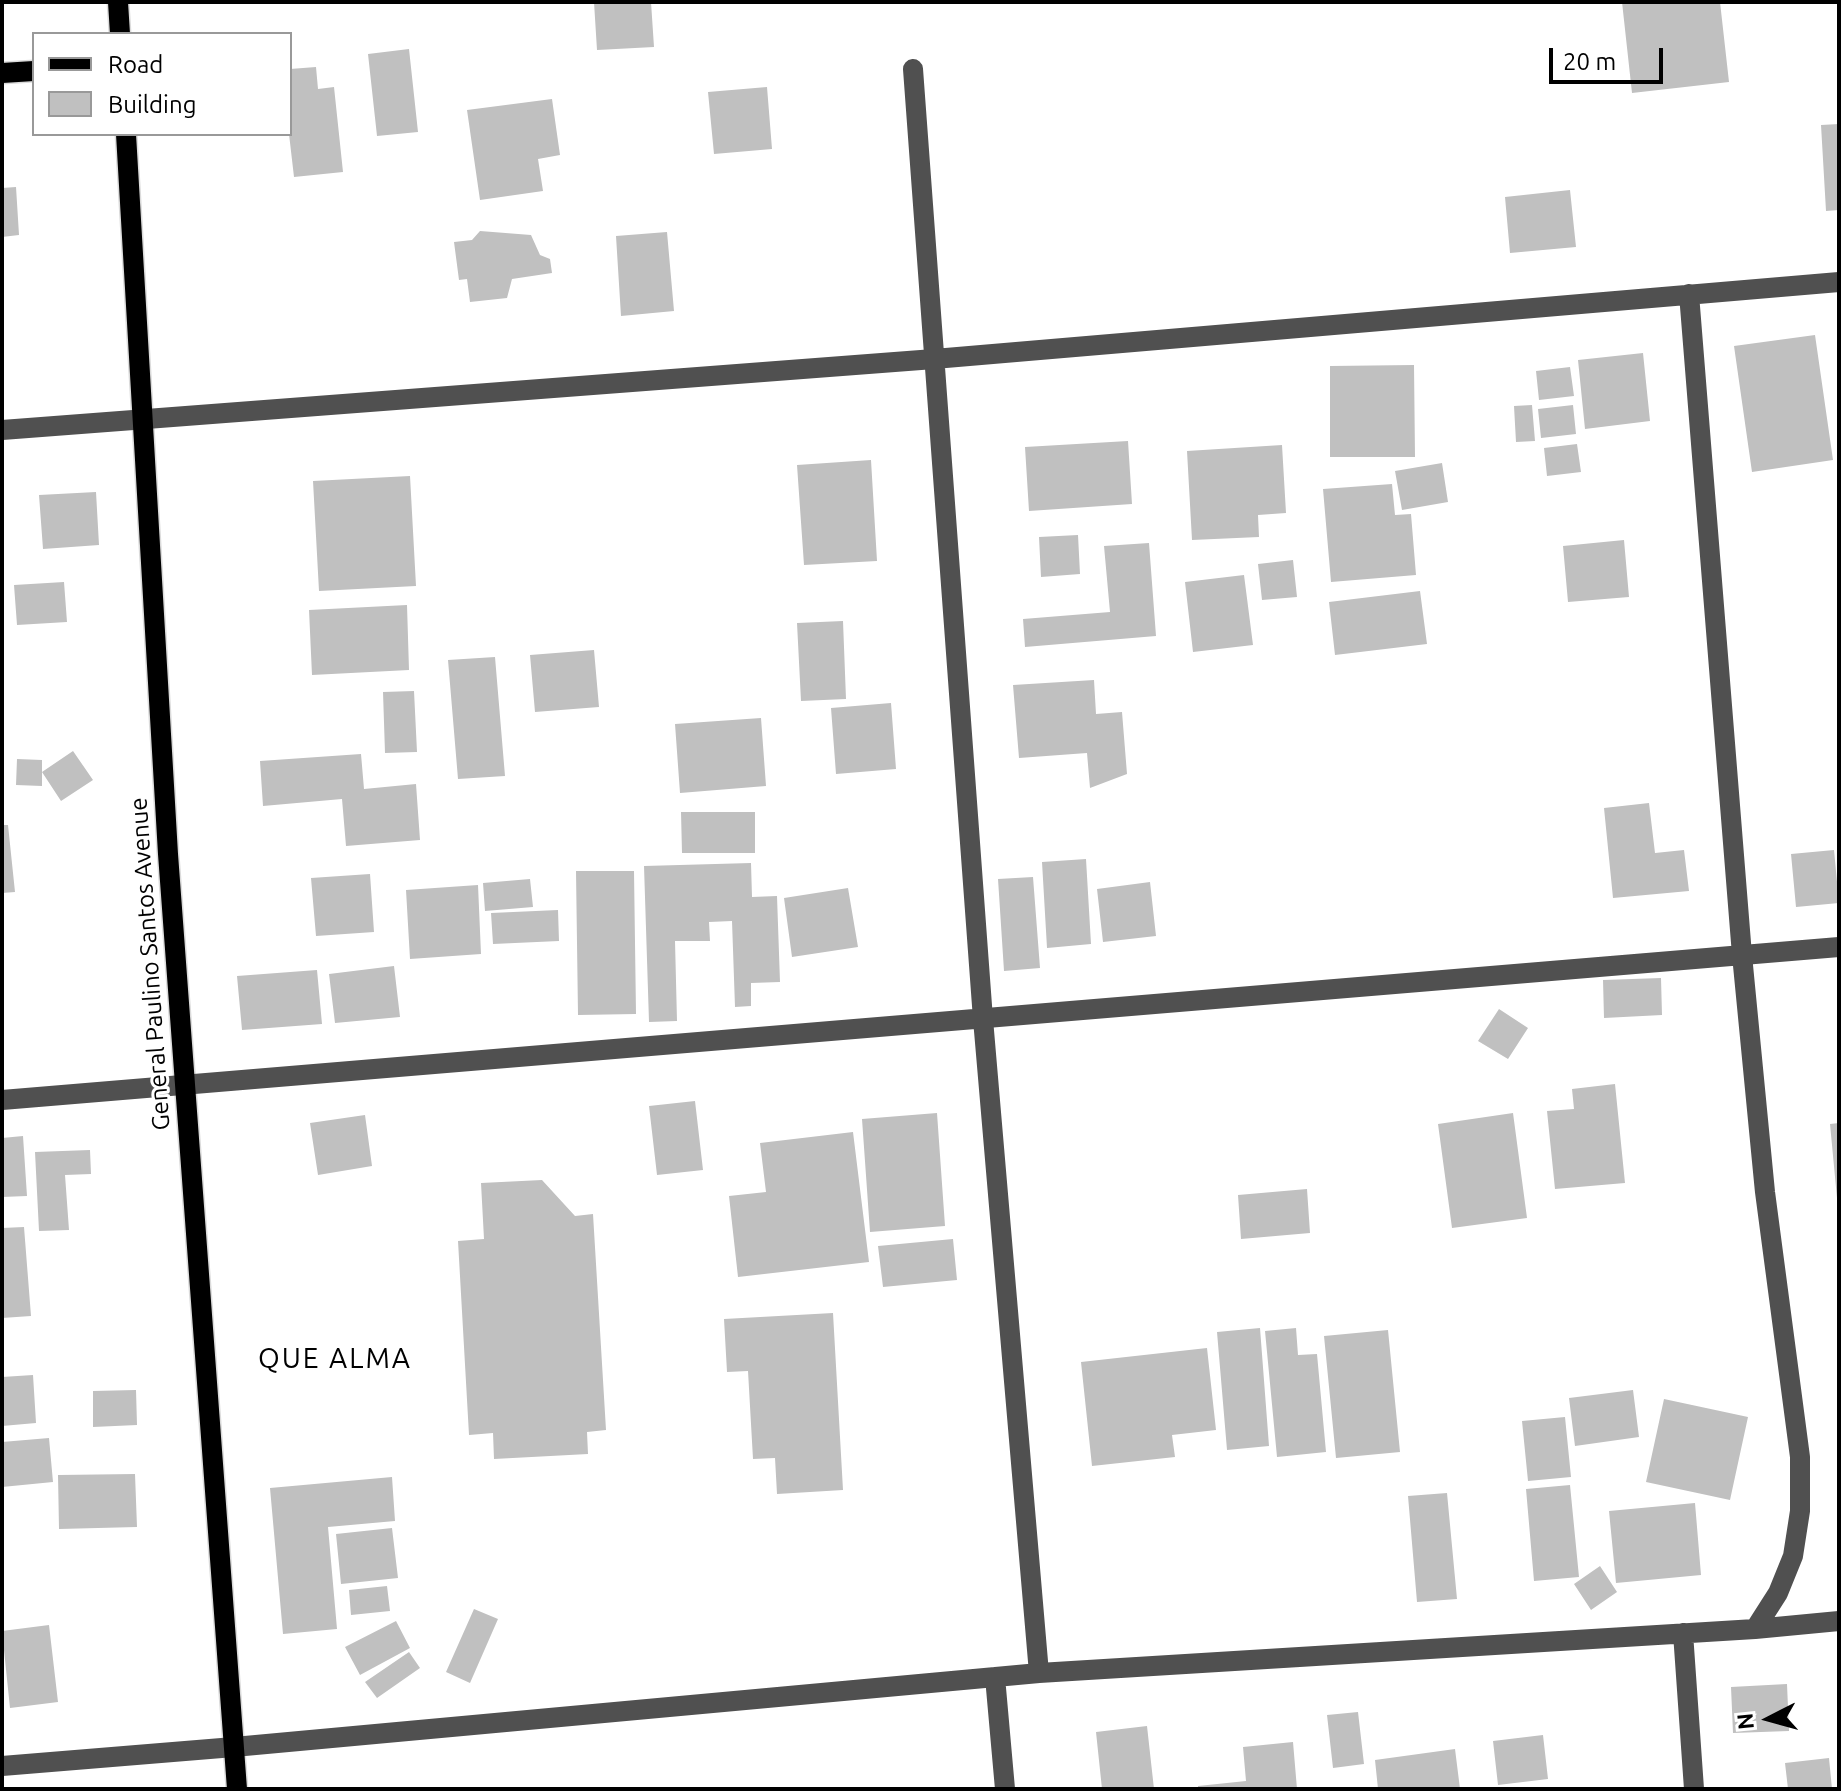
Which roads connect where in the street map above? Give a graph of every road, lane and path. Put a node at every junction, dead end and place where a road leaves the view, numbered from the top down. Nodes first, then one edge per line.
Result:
1 (118, 2) edge
2 (120, 32) edge
3 (913, 69) dead end
4 (32, 71) edge
5 (2, 73) edge
6 (126, 136) edge
7 (1839, 282) edge
8 (1689, 294) junction
9 (934, 359) junction
10 (143, 419) junction
11 (2, 430) edge
12 (1839, 947) edge
13 (1742, 955) junction
14 (983, 1019) junction
15 (185, 1086) junction
16 (2, 1100) edge
17 (1839, 1621) edge
18 (1755, 1629) junction
19 (1683, 1633) junction
20 (1039, 1673) junction
21 (995, 1677) junction
22 (234, 1747) junction
23 (2, 1766) edge
24 (237, 1789) edge
25 (1005, 1789) edge
26 (1694, 1789) edge

1 - 2 main road
3 - 9 street
4 - 5 main road
6 - 10 main road, General Paulino Santos Avenue
7 - 8 street
8 - 9 street
8 - 13 street
9 - 10 street
9 - 14 street
10 - 11 street
10 - 15 main road, General Paulino Santos Avenue
12 - 13 street
13 - 14 street
13 - 18 street
14 - 15 street
14 - 20 street
15 - 16 street
15 - 22 main road, General Paulino Santos Avenue
17 - 18 street
18 - 19 street
19 - 20 street
19 - 26 street
20 - 21 street
21 - 22 street
21 - 25 street
22 - 23 street
22 - 24 main road, General Paulino Santos Avenue

